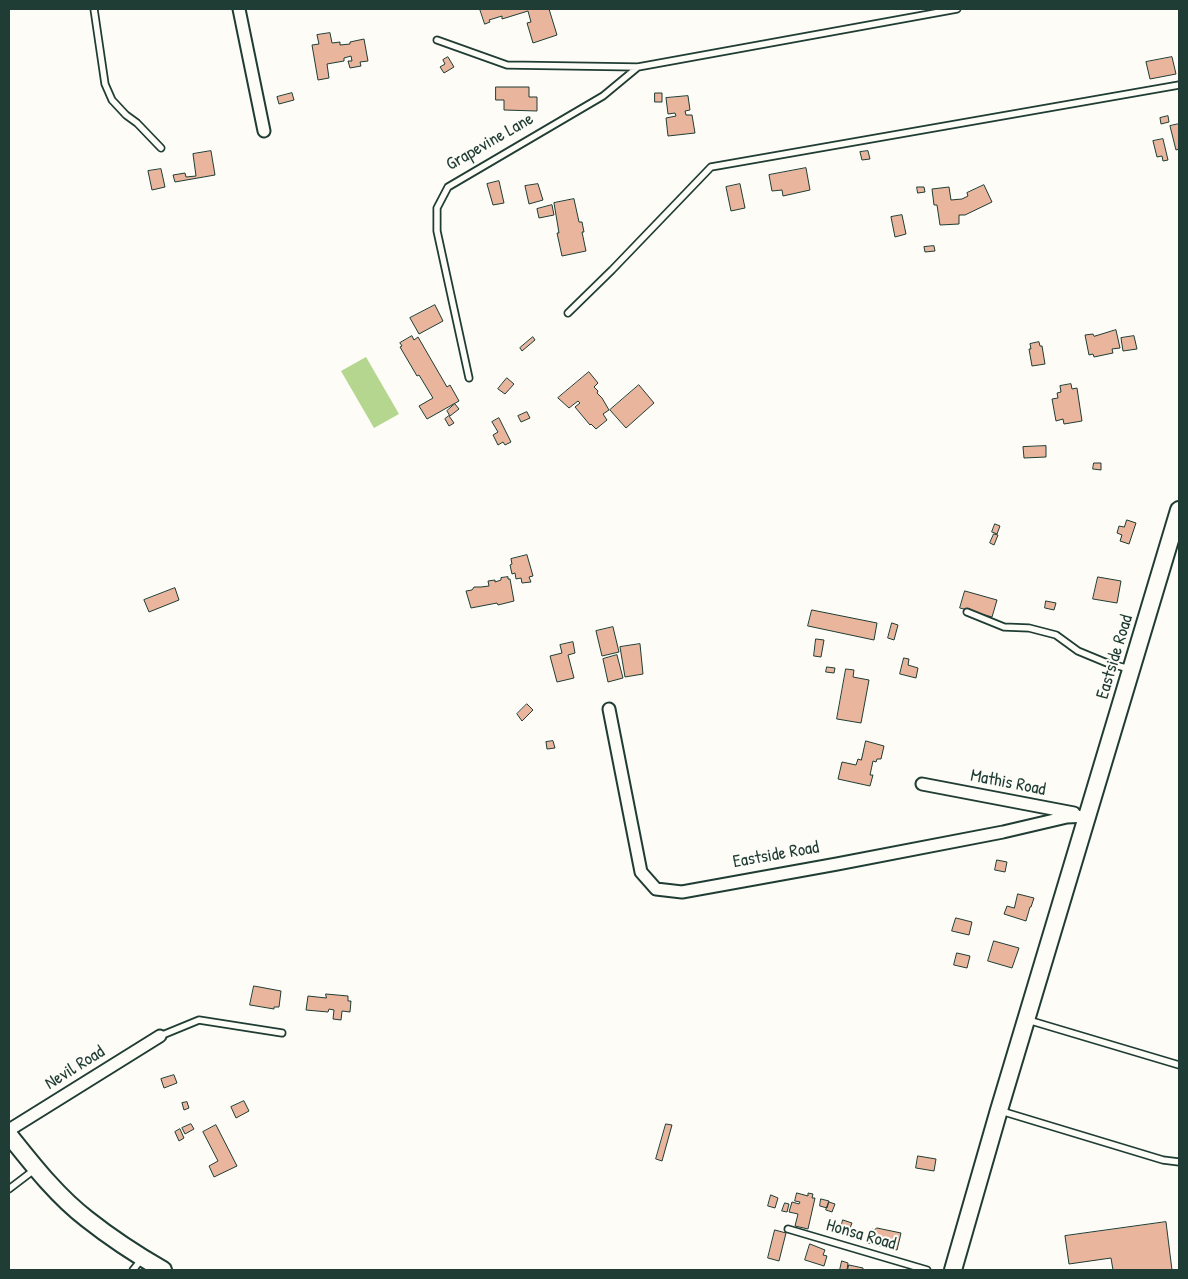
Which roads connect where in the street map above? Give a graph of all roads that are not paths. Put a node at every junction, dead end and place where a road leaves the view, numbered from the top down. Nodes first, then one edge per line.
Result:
1 (94, 9) edge
2 (239, 9) edge
3 (956, 9) edge
4 (436, 40) dead end
5 (638, 68) junction
6 (1179, 84) edge
7 (264, 131) dead end
8 (161, 148) dead end
9 (568, 313) dead end
10 (470, 378) dead end
11 (1179, 510) edge
12 (967, 612) dead end
13 (1132, 670) junction
14 (608, 709) dead end
15 (922, 784) dead end
16 (1088, 816) junction
17 (1027, 1019) junction
18 (282, 1033) dead end
19 (160, 1036) joint
20 (1179, 1065) edge
21 (999, 1110) junction
22 (9, 1130) edge
23 (9, 1135) edge
24 (1179, 1162) edge
25 (36, 1169) junction
26 (9, 1189) edge
27 (788, 1229) dead end
28 (138, 1264) edge
29 (163, 1270) edge
30 (927, 1270) edge
31 (953, 1270) edge

1 - 8 lane
2 - 7 street
3 - 5 lane, Grapevine Lane
4 - 5 lane, Grapevine Lane
5 - 10 lane, Grapevine Lane
6 - 9 lane
11 - 13 main road, Eastside Road
12 - 13 lane
13 - 16 main road, Eastside Road
14 - 16 street, Eastside Road
15 - 16 street, Mathis Road
16 - 17 main road, Eastside Road
17 - 20 lane
17 - 21 main road, Eastside Road
18 - 19 lane
19 - 22 street, Nevil Road
21 - 24 lane
21 - 31 main road, Eastside Road
23 - 25 main road
25 - 26 lane
25 - 28 main road
27 - 30 lane, Honsa Road
28 - 29 main road

